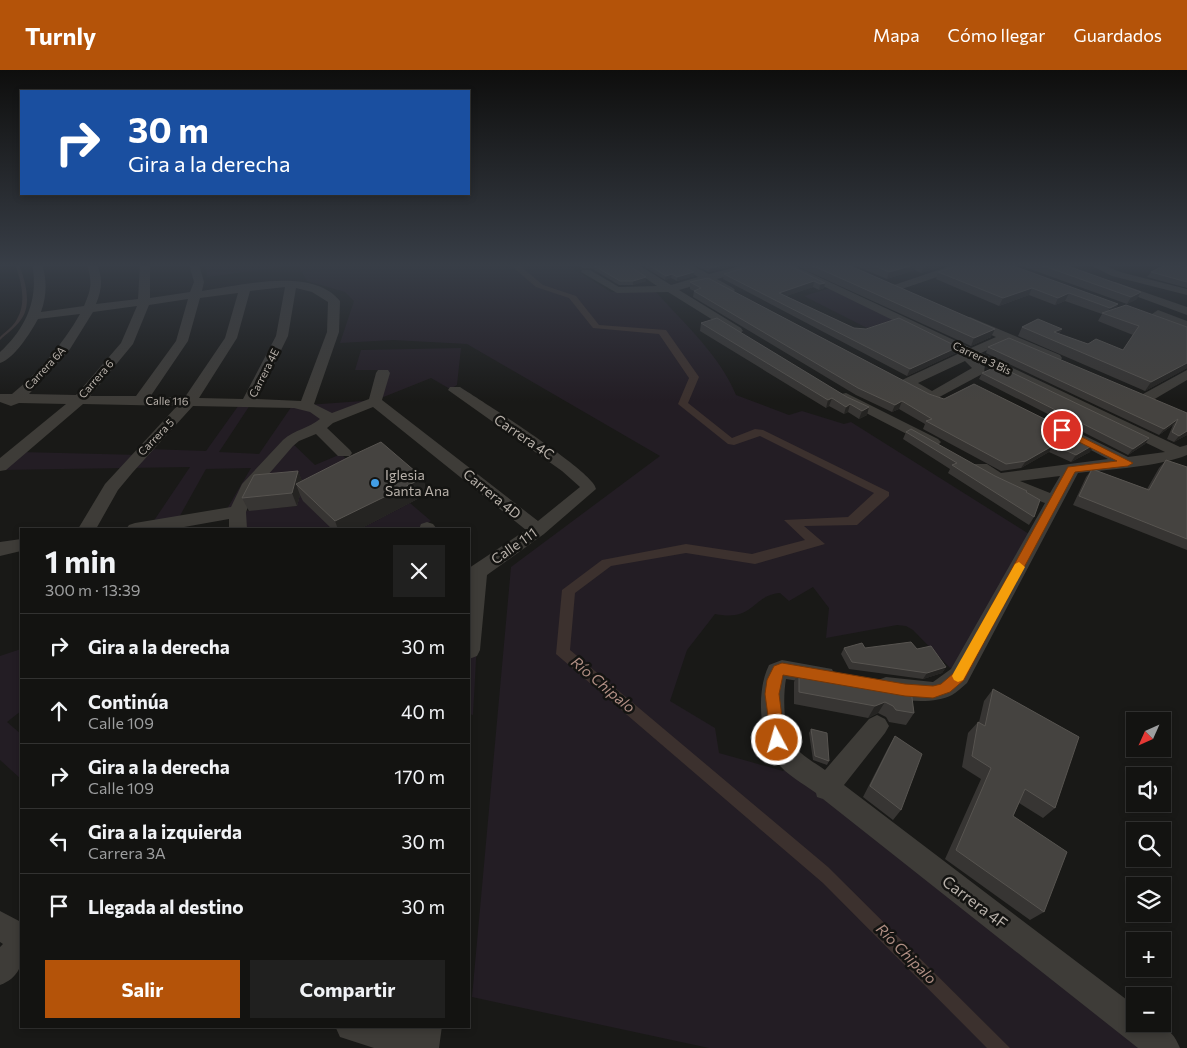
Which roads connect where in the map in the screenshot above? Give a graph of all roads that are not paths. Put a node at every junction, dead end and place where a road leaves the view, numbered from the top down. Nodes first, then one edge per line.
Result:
1 (37, 310) edge
2 (89, 310) joint
3 (141, 310) edge
4 (192, 310) edge
5 (239, 310) edge
6 (287, 310) edge
7 (334, 310) edge
8 (702, 310) edge
9 (877, 310) edge
10 (1141, 310) joint
11 (954, 314) edge
12 (35, 316) junction
13 (1187, 325) edge
14 (1187, 332) edge
15 (1006, 337) junction
16 (747, 338) edge
17 (969, 354) junction
18 (0, 359) edge
19 (1068, 363) edge
20 (383, 373) dead end
21 (1187, 374) edge
22 (963, 380) junction
23 (903, 381) joint
24 (980, 389) edge
25 (455, 390) dead end
26 (834, 390) edge
27 (932, 397) joint
28 (0, 398) edge
29 (17, 398) junction
30 (80, 399) junction
31 (140, 401) junction
32 (190, 401) junction
33 (375, 401) junction
34 (248, 403) junction
35 (1163, 405) edge
36 (306, 406) junction
37 (0, 410) edge
38 (323, 424) junction
39 (1059, 428) edge
40 (948, 450) edge
41 (1184, 451) edge
42 (344, 453) dead end
43 (964, 459) edge
44 (1128, 463) junction
45 (0, 466) edge
46 (1067, 471) junction
47 (998, 478) junction
48 (588, 489) joint
49 (1055, 502) junction
50 (238, 520) edge
51 (88, 528) edge
52 (146, 528) edge
53 (538, 530) junction
54 (20, 546) edge
55 (0, 549) edge
56 (472, 571) edge
57 (470, 624) edge
58 (905, 690) joint
59 (876, 726) dead end
60 (786, 756) joint
61 (826, 788) junction
62 (0, 926) edge
63 (20, 937) edge
64 (20, 946) edge
65 (0, 970) edge
66 (362, 1028) edge
67 (424, 1040) edge
68 (1164, 1048) edge

1 - 12 street
2 - 12 street
2 - 29 street, Carrera 6A
3 - 30 street, Carrera 6
4 - 31 street
5 - 32 street, Carrera 5
6 - 34 street, Carrera 4E
7 - 36 street
8 - 16 street
9 - 17 street, Carrera 3 Bis
10 - 13 street
10 - 14 street
11 - 15 street
12 - 18 street
15 - 17 street
15 - 19 street
17 - 22 street
17 - 23 street
17 - 41 street, Carrera 3 Bis
20 - 33 street
21 - 35 street
22 - 24 street
22 - 27 street
23 - 27 street
25 - 48 street, Carrera 4C
26 - 40 street
28 - 29 street, Calle 116
29 - 30 street, Calle 116
29 - 37 street, Carrera 6A
30 - 31 street, Calle 116
30 - 45 street, Carrera 6
31 - 32 street, Calle 116
32 - 34 street, Calle 116
32 - 51 street, Carrera 5
33 - 38 street
33 - 53 street, Carrera 4D
34 - 36 street, Calle 116
36 - 38 street, Calle 116
38 - 42 street, Calle 116
38 - 50 street
39 - 44 street
41 - 44 street
43 - 47 street
44 - 46 street
46 - 47 street
46 - 49 street
47 - 49 street
48 - 53 street, Calle 111
49 - 58 street
50 - 52 street
53 - 56 street, Calle 111
54 - 55 street
56 - 57 street, Calle 111
58 - 60 street
59 - 61 street
60 - 61 street, Carrera 4F
61 - 68 street, Carrera 4F
62 - 63 street
64 - 65 street
66 - 67 street

